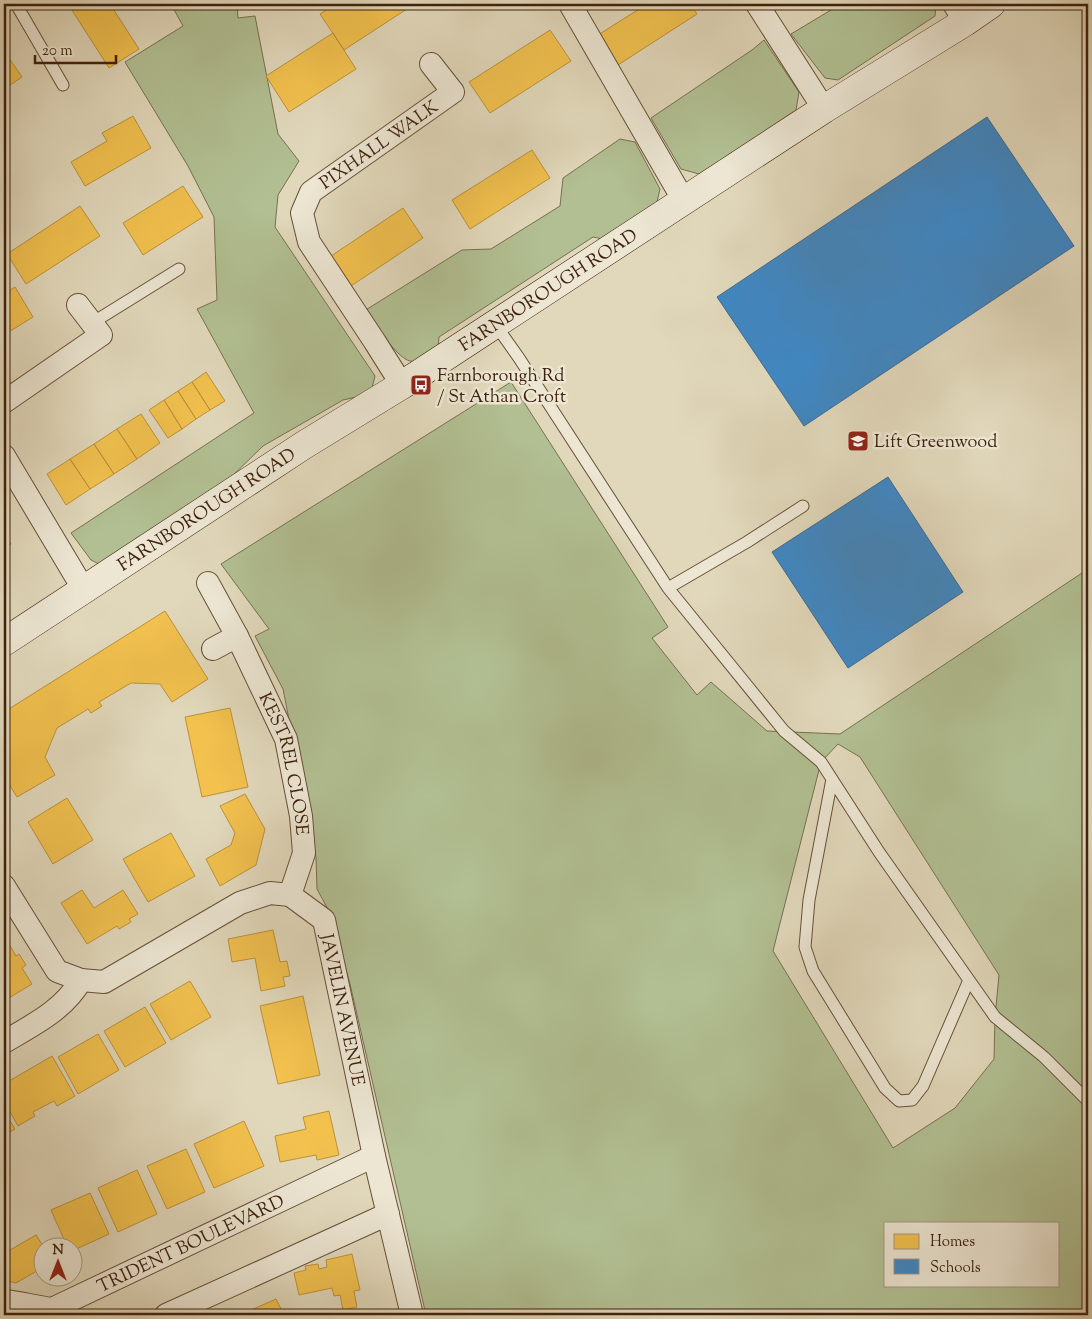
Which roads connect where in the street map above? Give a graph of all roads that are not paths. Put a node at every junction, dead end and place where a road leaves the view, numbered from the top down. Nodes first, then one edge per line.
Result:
1 (16, 4) edge
2 (570, 4) edge
3 (757, 4) edge
4 (991, 4) edge
5 (960, 13) edge
6 (432, 64) dead end
7 (64, 85) dead end
8 (824, 109) junction
9 (684, 201) junction
10 (179, 269) dead end
11 (78, 305) dead end
12 (92, 324) junction
13 (495, 324) junction
14 (402, 385) junction
15 (4, 402) edge
16 (4, 456) edge
17 (803, 506) dead end
18 (208, 583) dead end
19 (668, 588) junction
20 (84, 590) junction
21 (237, 636) junction
22 (4, 642) edge
23 (213, 649) dead end
24 (832, 779) junction
25 (4, 886) edge
26 (290, 895) junction
27 (82, 980) junction
28 (969, 980) junction
29 (4, 1042) edge
30 (1088, 1101) edge
31 (374, 1156) junction
32 (388, 1214) junction
33 (4, 1301) edge
34 (166, 1315) edge
35 (412, 1315) edge

1 - 7 lane
2 - 9 street
3 - 8 street
4 - 5 street, FARNBOROUGH ROAD
5 - 8 street, FARNBOROUGH ROAD
6 - 14 street, PIXHALL WALK
8 - 9 street, FARNBOROUGH ROAD
9 - 13 street, FARNBOROUGH ROAD
10 - 12 lane
11 - 12 street
12 - 15 street
13 - 14 street, FARNBOROUGH ROAD
13 - 19 lane
14 - 20 street, FARNBOROUGH ROAD
16 - 20 street
17 - 19 lane
18 - 21 street, KESTREL CLOSE
19 - 24 lane
20 - 22 street, FARNBOROUGH ROAD
21 - 23 street
21 - 26 street, KESTREL CLOSE
24 - 28 lane
24 - 28 lane
25 - 27 street
26 - 27 street
26 - 31 street, JAVELIN AVENUE
27 - 29 street
28 - 30 lane
31 - 32 street, JAVELIN AVENUE
31 - 33 street, TRIDENT BOULEVARD
32 - 34 street
32 - 35 street, JAVELIN AVENUE

